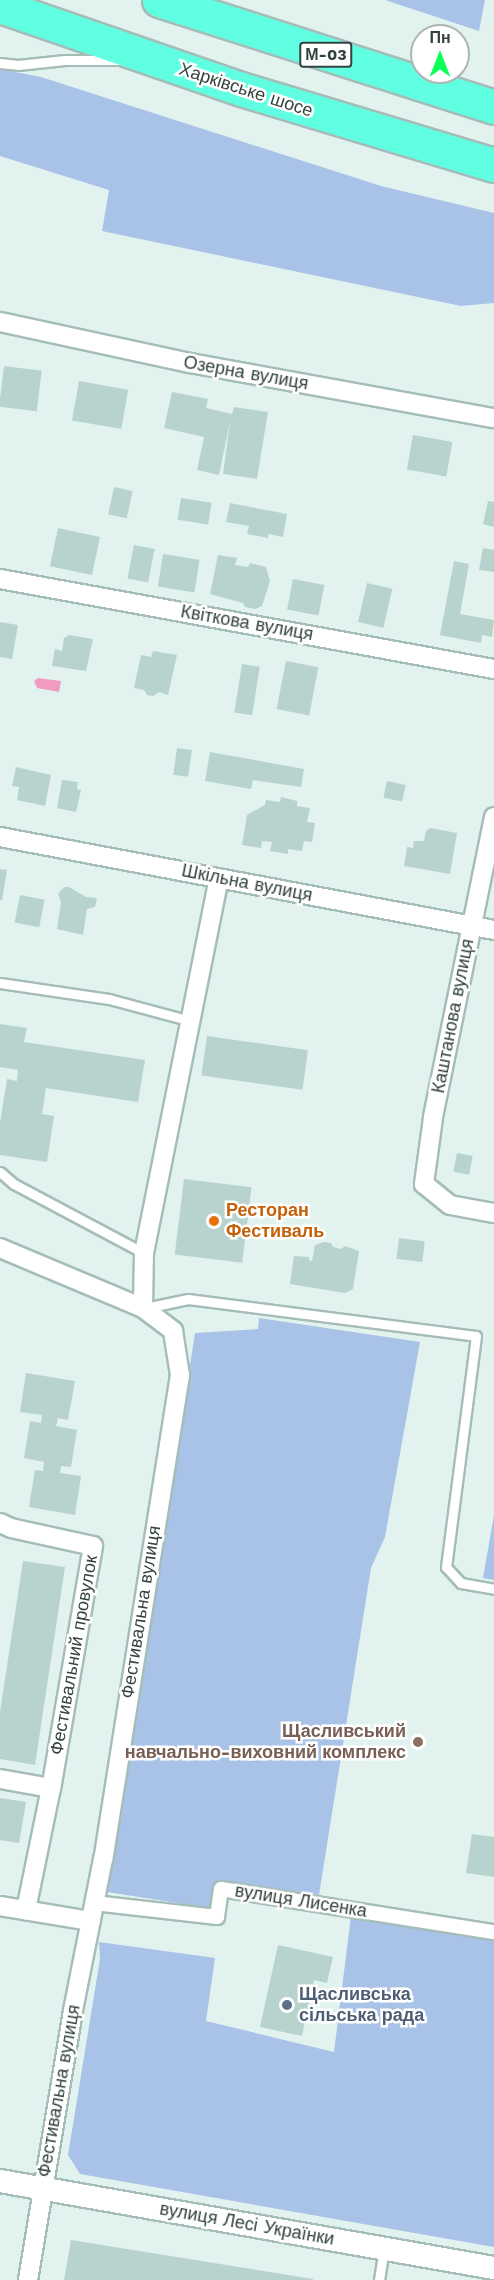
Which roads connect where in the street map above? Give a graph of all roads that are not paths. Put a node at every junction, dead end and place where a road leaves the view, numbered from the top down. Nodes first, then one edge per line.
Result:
1 (159, 0) edge
2 (0, 6) edge
3 (150, 58) junction
4 (0, 63) edge
5 (494, 107) edge
6 (494, 165) edge
7 (0, 322) edge
8 (494, 418) edge
9 (0, 579) edge
10 (494, 669) edge
11 (494, 817) edge
12 (0, 837) edge
13 (219, 878) junction
14 (472, 926) junction
15 (494, 930) edge
16 (0, 983) edge
17 (191, 1021) junction
18 (0, 1172) edge
19 (494, 1213) edge
20 (0, 1248) edge
21 (144, 1253) junction
22 (143, 1308) junction
23 (0, 1523) edge
24 (494, 1589) edge
25 (0, 1779) edge
26 (51, 1788) junction
27 (0, 1906) edge
28 (26, 1910) junction
29 (93, 1912) junction
30 (494, 1932) edge
31 (0, 2181) edge
32 (43, 2188) junction
33 (384, 2248) junction
34 (494, 2268) edge
35 (28, 2280) edge
36 (379, 2280) edge

1 - 5 highway, М-03
2 - 3 highway, Харківське шосе
3 - 4 lane
3 - 6 highway, Харківське шосе
7 - 8 street, Озерна вулиця
9 - 10 street, Квіткова вулиця
11 - 14 street, Каштанова вулиця
12 - 13 street, Шкільна вулиця
13 - 14 street, Шкільна вулиця
13 - 17 street
14 - 15 street, Шкільна вулиця
14 - 19 street, Каштанова вулиця
16 - 17 lane
17 - 21 street
18 - 21 lane
20 - 22 street, Фестивальна вулиця
21 - 22 street
22 - 24 lane
22 - 29 street, Фестивальна вулиця
23 - 26 street, Фестивальний провулок
25 - 26 street
26 - 28 street
27 - 28 street, вулиця Лисенка
28 - 29 street, вулиця Лисенка
29 - 30 street, вулиця Лисенка
29 - 32 street, Фестивальна вулиця
31 - 32 street, вулиця Лесі Українки
32 - 33 street, вулиця Лесі Українки
32 - 35 street, Фестивальна вулиця
33 - 34 street, вулиця Лесі Українки
33 - 36 lane

